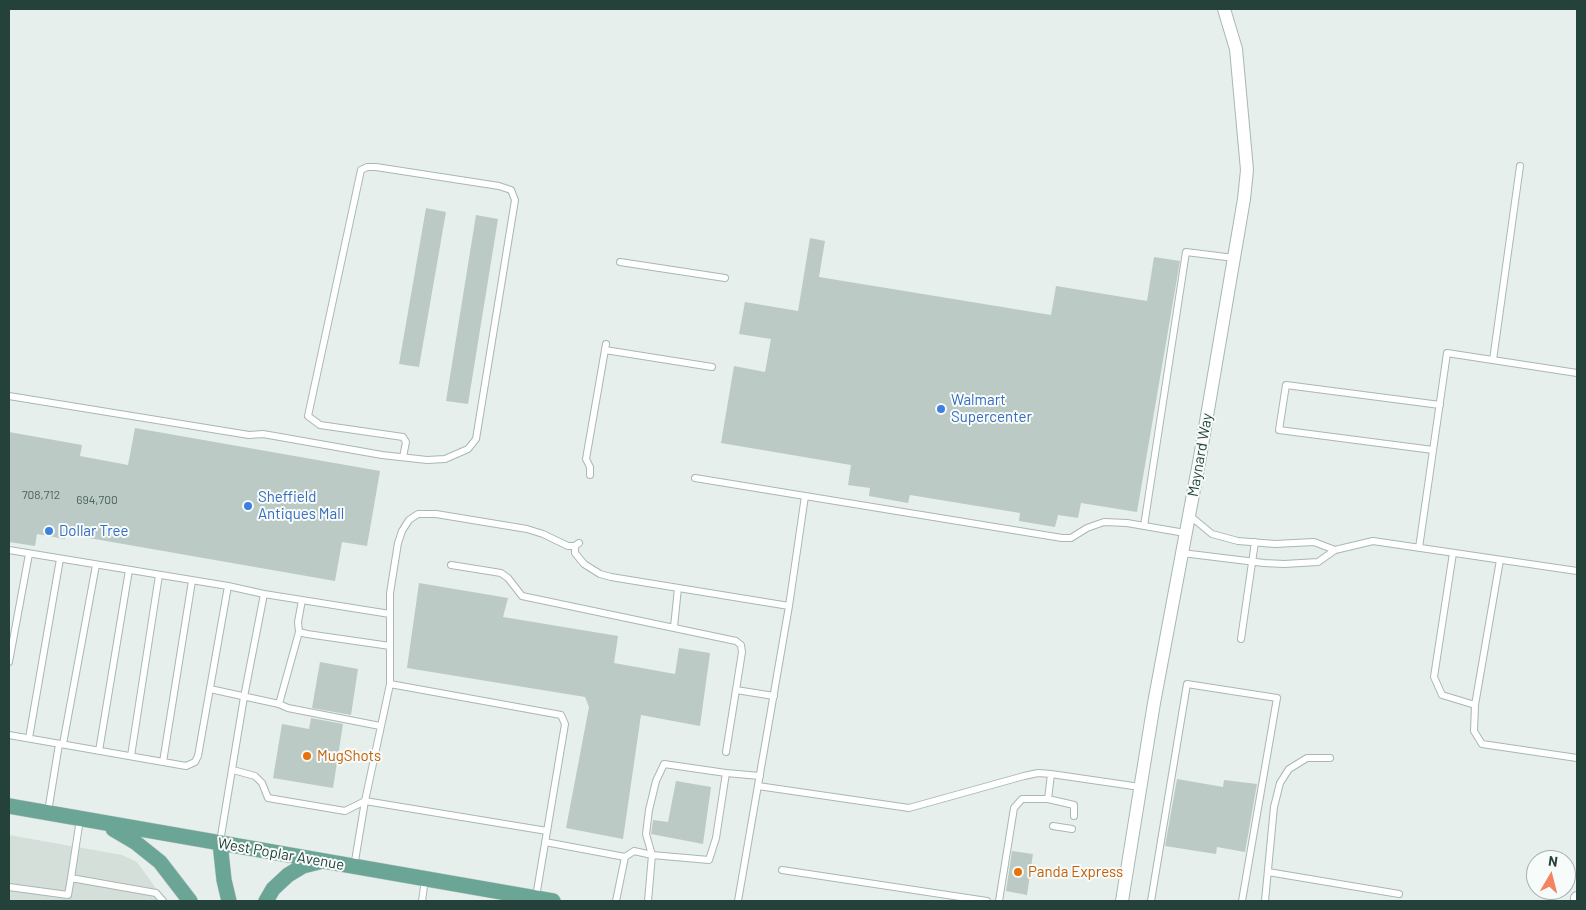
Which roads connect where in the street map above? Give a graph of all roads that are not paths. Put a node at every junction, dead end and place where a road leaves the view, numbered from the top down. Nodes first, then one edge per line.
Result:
1 (1224, 9) edge
2 (1520, 166) dead end
3 (1234, 258) junction
4 (620, 262) dead end
5 (725, 278) dead end
6 (1494, 360) junction
7 (712, 367) dead end
8 (1577, 373) edge
9 (9, 396) edge
10 (1440, 405) junction
11 (1433, 450) junction
12 (403, 457) junction
13 (590, 475) dead end
14 (696, 478) dead end
15 (805, 496) junction
16 (1189, 515) junction
17 (1144, 526) junction
18 (1186, 533) junction
19 (1255, 542) junction
20 (1419, 548) junction
21 (9, 550) edge
22 (1335, 550) junction
23 (1182, 553) junction
24 (1453, 553) junction
25 (29, 554) junction
26 (60, 559) junction
27 (1500, 560) junction
28 (1252, 562) junction
29 (96, 565) junction
30 (451, 565) dead end
31 (129, 570) junction
32 (1577, 571) edge
33 (159, 575) junction
34 (192, 581) junction
35 (228, 586) junction
36 (678, 588) junction
37 (264, 594) junction
38 (302, 600) junction
39 (789, 606) junction
40 (390, 614) junction
41 (674, 627) junction
42 (299, 632) junction
43 (1242, 639) dead end
44 (390, 646) junction
45 (9, 662) edge
46 (390, 684) junction
47 (210, 689) junction
48 (736, 690) junction
49 (774, 696) junction
50 (244, 697) junction
51 (279, 704) junction
52 (1475, 704) junction
53 (380, 726) junction
54 (9, 735) edge
55 (28, 738) junction
56 (61, 744) junction
57 (99, 751) junction
58 (726, 752) dead end
59 (131, 756) junction
60 (1330, 758) dead end
61 (1577, 758) edge
62 (163, 762) junction
63 (233, 770) junction
64 (726, 773) junction
65 (1051, 774) junction
66 (760, 776) junction
67 (758, 786) junction
68 (1140, 787) junction
69 (1048, 799) junction
70 (365, 801) junction
71 (9, 806) edge
72 (47, 813) junction
73 (1074, 816) dead end
74 (80, 819) junction
75 (103, 823) junction
76 (1053, 826) dead end
77 (1072, 829) dead end
78 (547, 831) junction
79 (545, 842) junction
80 (220, 843) junction
81 (652, 855) junction
82 (624, 857) junction
83 (323, 861) junction
84 (354, 867) junction
85 (782, 870) dead end
86 (1268, 872) junction
87 (71, 878) junction
88 (424, 879) junction
89 (9, 886) edge
90 (1399, 894) dead end
91 (535, 898) junction
92 (163, 901) edge
93 (190, 901) edge
94 (229, 901) edge
95 (266, 901) edge
96 (422, 901) edge
97 (553, 901) edge
98 (616, 901) edge
99 (648, 901) edge
100 (738, 901) edge
101 (987, 901) edge
102 (999, 901) edge
103 (1122, 901) edge
104 (1151, 901) edge
105 (1242, 901) edge
106 (1265, 901) edge

1 - 3 street, Maynard Way
2 - 6 lane
3 - 16 street, Maynard Way
3 - 17 lane
4 - 5 lane
6 - 8 lane
6 - 10 lane
7 - 13 lane
9 - 12 lane
10 - 11 lane
10 - 11 lane
11 - 20 lane
12 - 12 lane
14 - 15 lane
15 - 17 lane
15 - 39 lane
16 - 18 street, Maynard Way
16 - 19 lane
17 - 18 lane
18 - 23 street, Maynard Way
19 - 22 lane
19 - 28 lane
20 - 22 lane
20 - 24 lane
21 - 25 lane
22 - 28 lane
23 - 28 lane
23 - 68 street, Maynard Way
24 - 27 lane
24 - 52 lane
25 - 26 lane
25 - 45 lane
26 - 29 lane
26 - 55 lane
27 - 32 lane
27 - 52 lane
28 - 43 lane
29 - 31 lane
29 - 56 lane
30 - 41 lane
31 - 33 lane
31 - 57 lane
33 - 34 lane
33 - 59 lane
34 - 35 lane
34 - 62 lane
35 - 37 lane
35 - 47 lane
36 - 39 lane
36 - 40 lane
36 - 41 lane
37 - 38 lane
37 - 50 lane
38 - 40 lane
38 - 42 lane
39 - 49 lane
40 - 44 lane
41 - 48 lane
42 - 44 lane
42 - 51 lane
44 - 46 lane
46 - 53 lane
46 - 78 lane
47 - 50 lane
47 - 62 lane
48 - 49 lane
48 - 58 lane
49 - 66 lane
50 - 51 lane
50 - 63 lane
51 - 53 lane
52 - 61 lane
53 - 70 lane
54 - 55 lane
55 - 56 lane
56 - 57 lane
56 - 72 lane
57 - 59 lane
59 - 62 lane
60 - 86 lane
63 - 70 lane
63 - 80 lane
64 - 66 lane
64 - 81 lane
64 - 81 lane
65 - 67 lane
65 - 68 lane
65 - 69 lane
66 - 67 lane
67 - 100 lane
68 - 103 street, Maynard Way
69 - 73 lane
69 - 102 lane
70 - 78 lane
70 - 84 lane
71 - 72 main road, West Poplar Avenue
72 - 74 main road, West Poplar Avenue
74 - 75 main road, West Poplar Avenue
74 - 87 lane
75 - 80 main road, West Poplar Avenue
75 - 93 main road
76 - 77 lane
78 - 79 lane
79 - 82 lane
79 - 91 lane
80 - 83 main road, West Poplar Avenue
80 - 94 main road
81 - 82 lane
81 - 99 lane
82 - 98 lane
83 - 84 main road, West Poplar Avenue
83 - 95 main road
84 - 88 main road, West Poplar Avenue
85 - 101 lane
86 - 90 lane
86 - 106 lane
87 - 89 lane
87 - 92 lane
88 - 91 main road, West Poplar Avenue
88 - 96 lane
91 - 97 main road, West Poplar Avenue
104 - 105 lane

